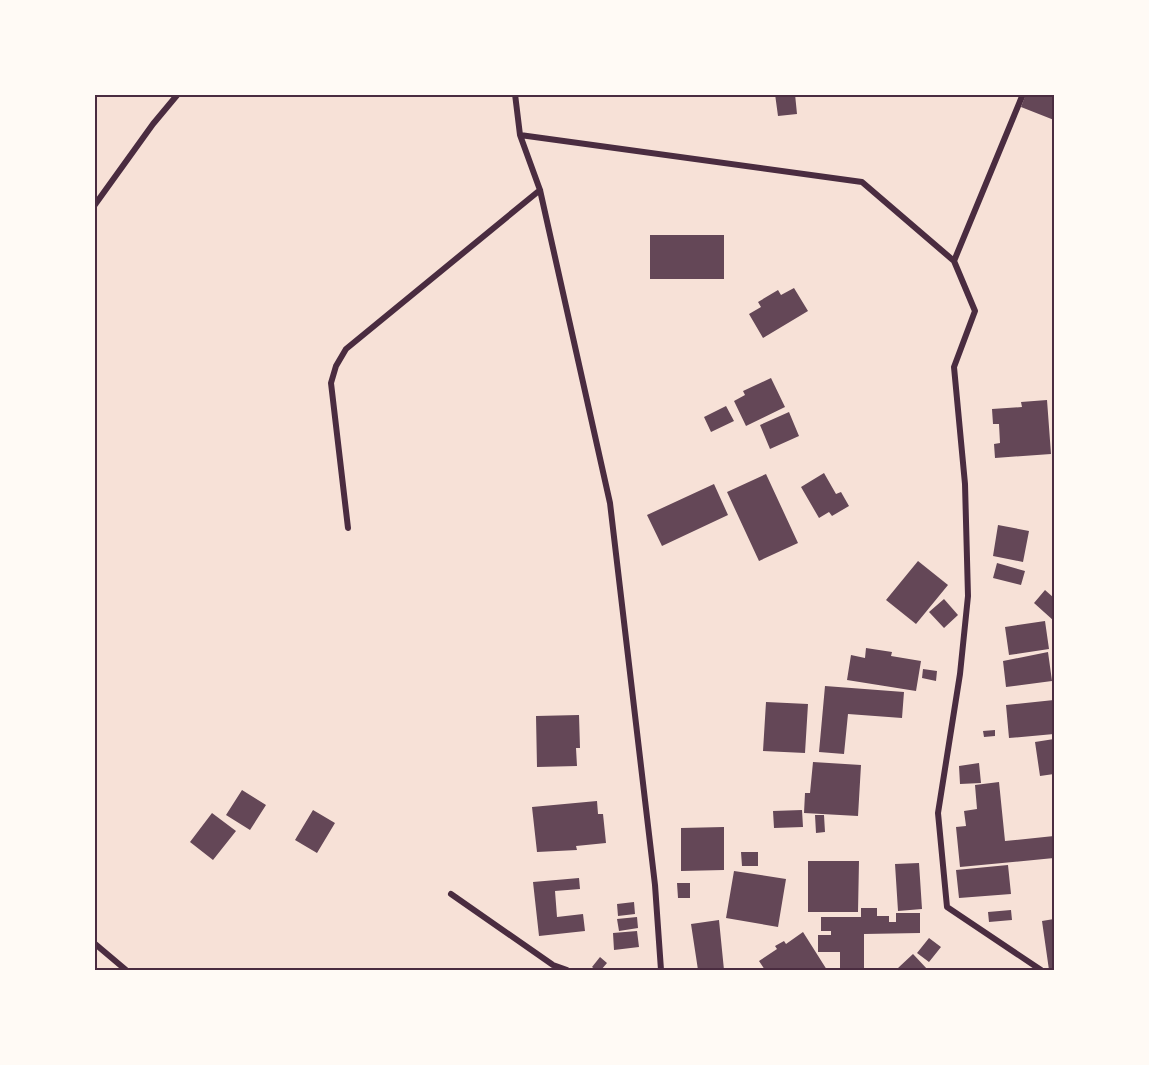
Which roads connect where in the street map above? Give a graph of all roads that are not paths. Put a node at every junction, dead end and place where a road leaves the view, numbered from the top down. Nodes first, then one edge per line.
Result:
1 (178, 94) edge
2 (515, 94) edge
3 (1023, 94) edge
4 (520, 135) junction
5 (540, 190) junction
6 (94, 206) edge
7 (954, 261) junction
8 (348, 528) dead end
9 (451, 894) dead end
10 (94, 943) edge
11 (126, 970) edge
12 (567, 970) edge
13 (661, 970) edge
14 (1041, 970) edge

1 - 6 street
2 - 4 street
3 - 7 street
4 - 5 street
4 - 7 street
5 - 8 street
5 - 13 street
7 - 14 street
9 - 12 street
10 - 11 street

